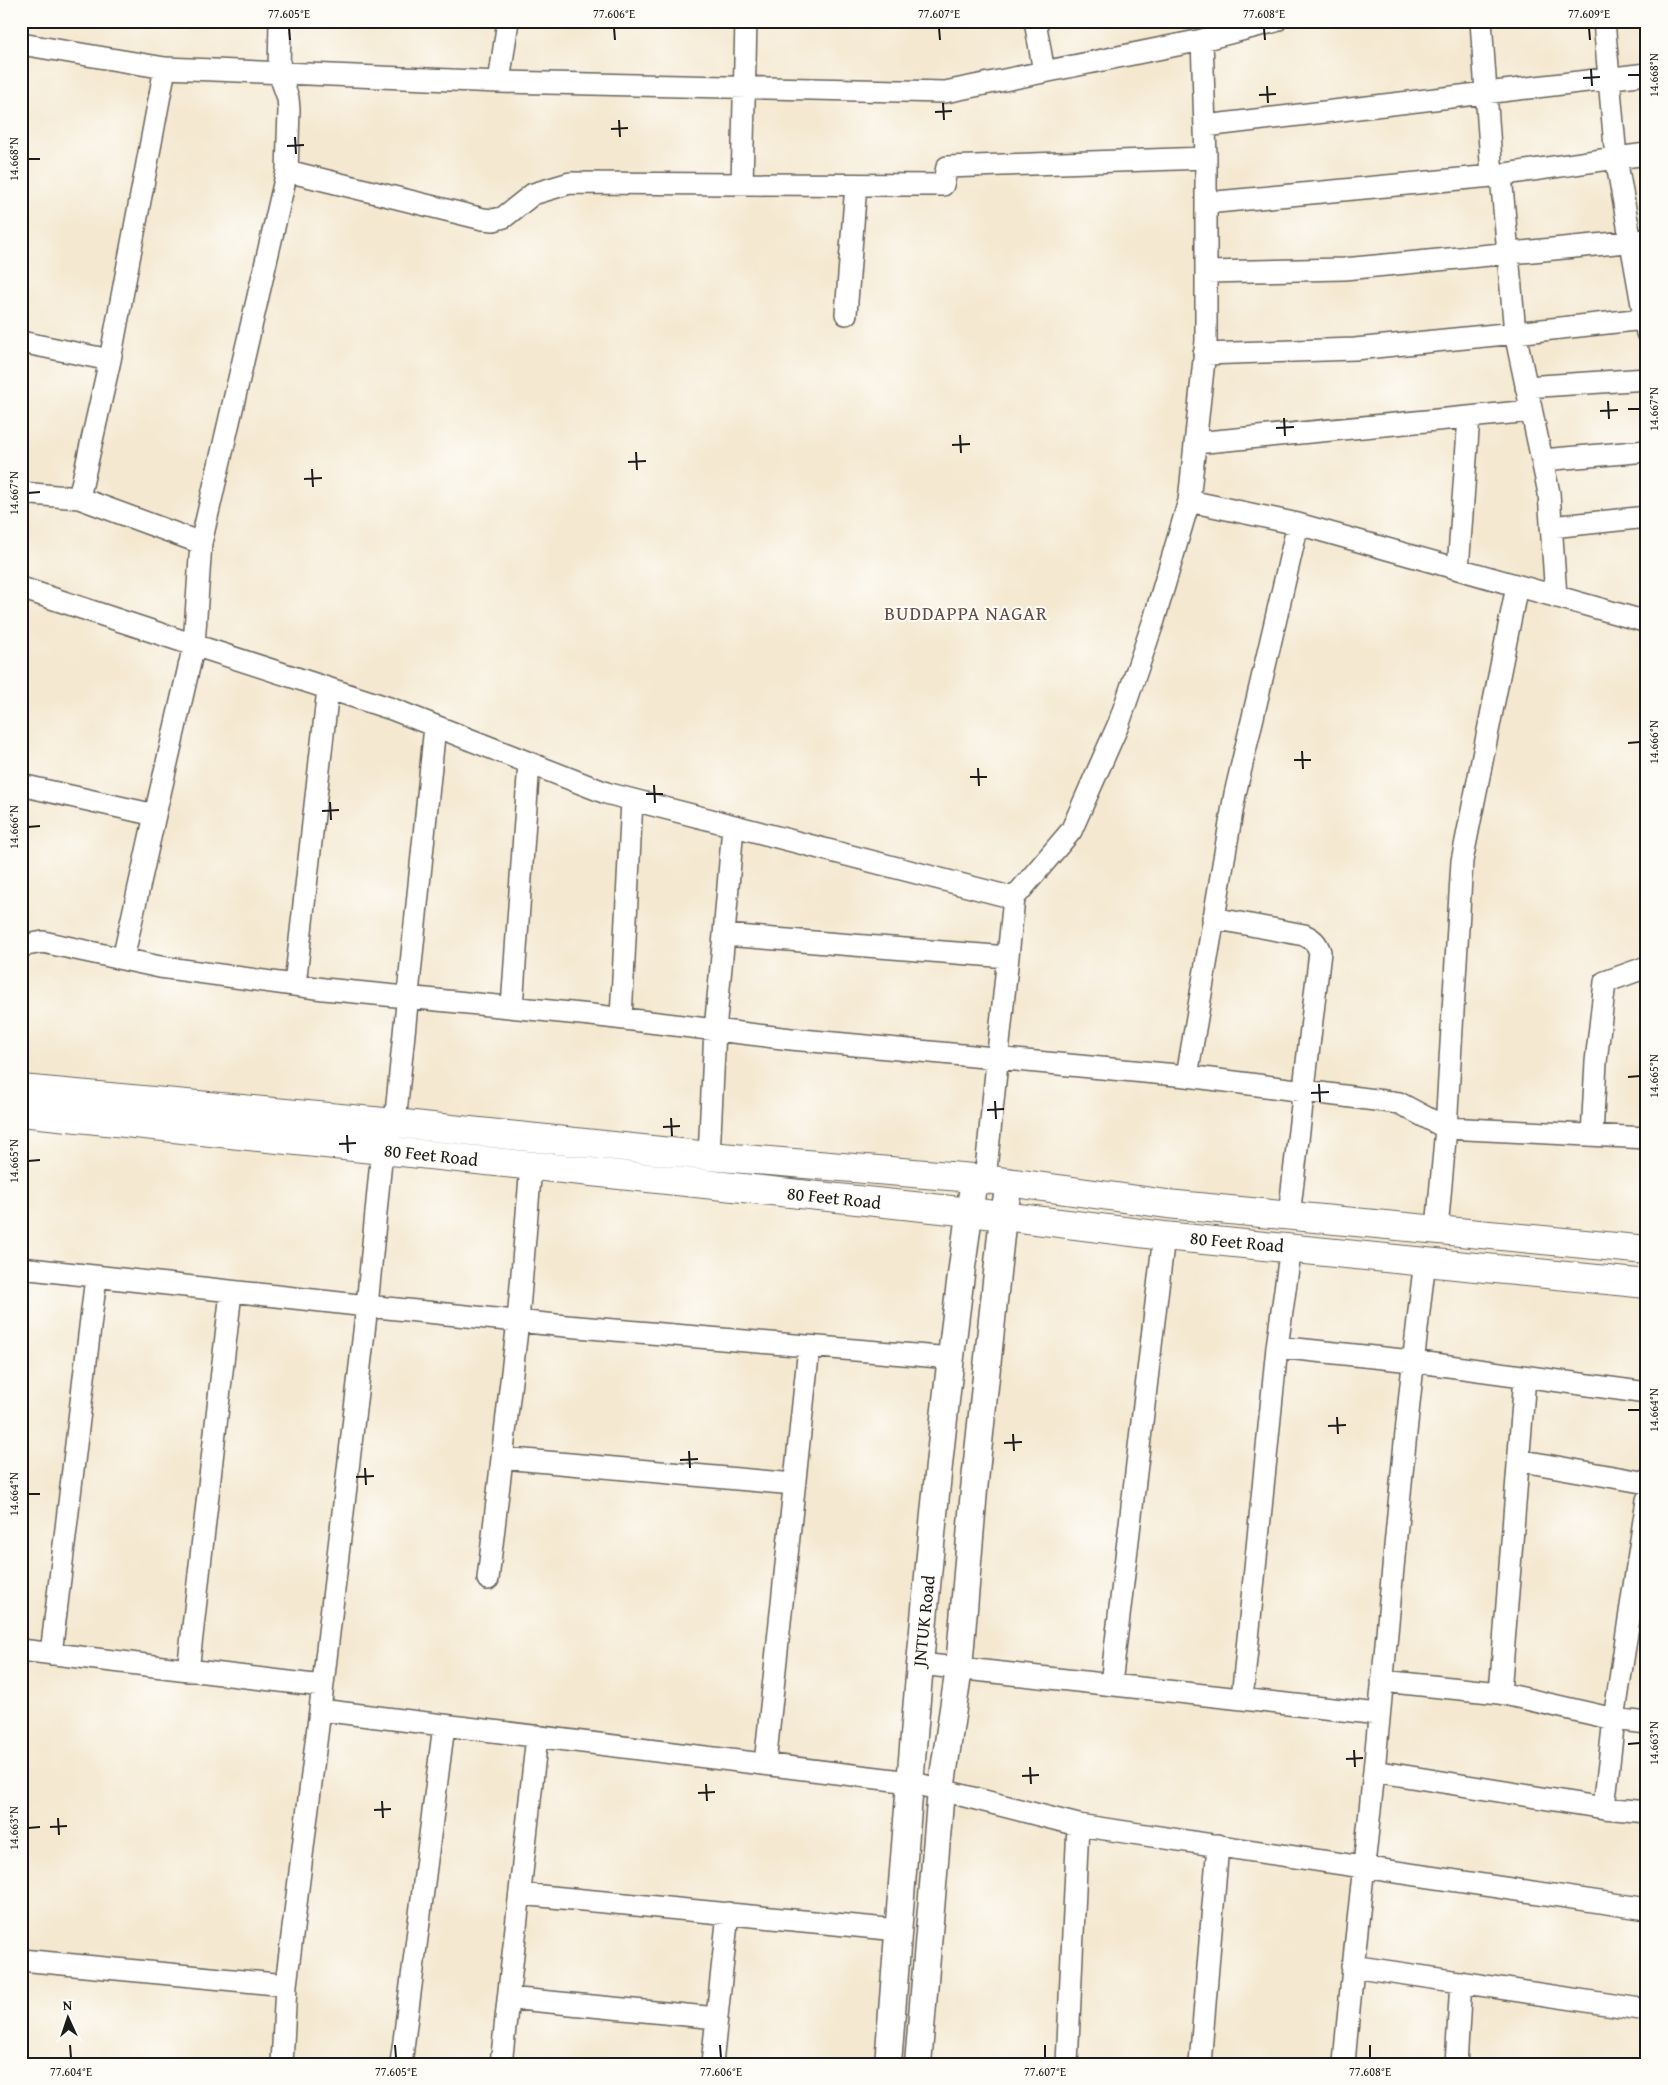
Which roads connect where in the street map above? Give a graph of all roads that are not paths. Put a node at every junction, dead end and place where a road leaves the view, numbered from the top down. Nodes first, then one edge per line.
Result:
1 (280, 21) edge
2 (508, 21) edge
3 (746, 21) edge
4 (1035, 21) edge
5 (1276, 21) edge
6 (1480, 21) edge
7 (1604, 21) edge
8 (1202, 40) junction
9 (21, 44) edge
10 (165, 68) junction
11 (1044, 72) junction
12 (279, 73) junction
13 (1647, 74) edge
14 (1609, 78) junction
15 (499, 82) junction
16 (744, 89) junction
17 (1486, 93) junction
18 (1205, 126) junction
19 (1647, 154) edge
20 (1206, 158) junction
21 (1616, 158) junction
22 (287, 171) junction
23 (1497, 175) junction
24 (742, 184) junction
25 (856, 185) junction
26 (1206, 203) junction
27 (1639, 241) edge
28 (1508, 254) junction
29 (1206, 272) junction
30 (846, 314) dead end
31 (1646, 326) edge
32 (1514, 333) junction
33 (21, 342) edge
34 (1204, 354) junction
35 (110, 360) junction
36 (1647, 379) edge
37 (1526, 386) junction
38 (1531, 411) junction
39 (1469, 416) junction
40 (1195, 443) junction
41 (1647, 451) edge
42 (1542, 460) junction
43 (21, 493) edge
44 (79, 498) junction
45 (1189, 501) junction
46 (1647, 518) edge
47 (1298, 524) junction
48 (1551, 527) junction
49 (201, 543) junction
50 (1458, 569) junction
51 (1517, 586) junction
52 (21, 588) edge
53 (1556, 596) junction
54 (1647, 622) edge
55 (194, 645) junction
56 (328, 689) junction
57 (435, 726) junction
58 (529, 763) junction
59 (21, 785) edge
60 (632, 800) junction
61 (155, 815) junction
62 (733, 826) junction
63 (1014, 898) junction
64 (1213, 918) junction
65 (724, 936) junction
66 (21, 946) edge
67 (1008, 957) junction
68 (123, 959) junction
69 (1647, 967) edge
70 (295, 985) junction
71 (407, 996) junction
72 (512, 1007) junction
73 (621, 1018) junction
74 (715, 1030) junction
75 (998, 1057) junction
76 (1187, 1076) junction
77 (21, 1089) edge
78 (1303, 1090) junction
79 (21, 1112) edge
80 (395, 1123) junction
81 (1446, 1128) junction
82 (1592, 1135) junction
83 (1647, 1138) edge
84 (382, 1150) junction
85 (709, 1156) junction
86 (531, 1166) junction
87 (990, 1180) junction
88 (970, 1212) junction
89 (1003, 1216) junction
90 (1289, 1216) junction
91 (1437, 1229) junction
92 (1164, 1236) junction
93 (1292, 1247) junction
94 (1647, 1250) edge
95 (1425, 1261) junction
96 (21, 1268) edge
97 (96, 1278) junction
98 (1647, 1284) edge
99 (231, 1292) junction
100 (367, 1306) junction
101 (518, 1321) junction
102 (809, 1347) junction
103 (1277, 1347) junction
104 (951, 1358) junction
105 (1412, 1361) junction
106 (1525, 1377) junction
107 (1647, 1393) edge
108 (502, 1458) junction
109 (1518, 1460) junction
110 (1647, 1483) edge
111 (794, 1484) junction
112 (1647, 1500) edge
113 (488, 1579) dead end
114 (21, 1650) edge
115 (51, 1654) junction
116 (920, 1664) junction
117 (959, 1668) junction
118 (188, 1671) junction
119 (1382, 1681) junction
120 (1111, 1684) junction
121 (322, 1686) junction
122 (1500, 1694) junction
123 (1242, 1699) junction
124 (320, 1710) junction
125 (1379, 1714) junction
126 (1614, 1719) junction
127 (1647, 1723) edge
128 (444, 1725) junction
129 (537, 1736) junction
130 (765, 1764) junction
131 (1374, 1771) junction
132 (910, 1782) junction
133 (941, 1790) junction
134 (1604, 1808) junction
135 (1647, 1812) edge
136 (1078, 1825) junction
137 (1218, 1845) junction
138 (1364, 1866) junction
139 (520, 1894) junction
140 (1647, 1909) edge
141 (728, 1914) junction
142 (898, 1930) junction
143 (21, 1960) edge
144 (1352, 1966) junction
145 (1461, 1982) junction
146 (286, 1985) junction
147 (508, 1998) junction
148 (1647, 2010) edge
149 (716, 2018) junction
150 (282, 2064) edge
151 (401, 2064) edge
152 (501, 2064) edge
153 (712, 2064) edge
154 (888, 2064) edge
155 (918, 2064) edge
156 (1067, 2064) edge
157 (1200, 2064) edge
158 (1344, 2064) edge
159 (1456, 2064) edge

1 - 12 street
2 - 15 street
3 - 16 street
4 - 11 street
5 - 8 street
6 - 17 street
7 - 14 street
8 - 11 street
8 - 18 street
9 - 10 street
10 - 12 street
10 - 35 street
11 - 16 street
12 - 15 street
12 - 22 street
13 - 14 street
14 - 17 street
14 - 21 street
15 - 16 street
16 - 24 street
17 - 18 street
17 - 23 street
18 - 20 street
19 - 21 street
20 - 25 street
20 - 26 street
21 - 23 street
21 - 27 street
22 - 24 street
22 - 49 street
23 - 26 street
23 - 28 street
24 - 25 street
25 - 30 street
26 - 29 street
27 - 28 street
27 - 31 street
28 - 29 street
28 - 32 street
29 - 34 street
31 - 32 street
32 - 34 street
32 - 37 street
33 - 35 street
34 - 40 street
35 - 44 street
36 - 37 street
37 - 38 street
38 - 39 street
38 - 42 street
39 - 40 street
39 - 50 street
40 - 45 street
41 - 42 street
42 - 48 street
43 - 44 street
44 - 49 street
45 - 47 street
45 - 63 street
46 - 48 street
47 - 50 street
47 - 64 street
48 - 53 street
49 - 55 street
50 - 51 street
51 - 53 street
51 - 81 street
52 - 55 street
53 - 54 street
55 - 56 street
55 - 61 street
56 - 57 street
56 - 70 street
57 - 58 street
57 - 71 street
58 - 60 street
58 - 72 street
59 - 61 street
60 - 62 street
60 - 73 street
61 - 68 street
62 - 63 street
62 - 65 street
63 - 67 street
64 - 76 street
64 - 78 street
65 - 67 street
65 - 74 street
66 - 68 street
67 - 75 street
68 - 70 street
69 - 82 street
70 - 71 street
71 - 72 street
71 - 80 street
72 - 73 street
73 - 74 street
74 - 75 street
74 - 85 street
75 - 76 street
75 - 87 street
76 - 78 street
77 - 80 main road, 80 Feet Road
78 - 81 street
78 - 90 street
79 - 84 main road, 80 Feet Road
80 - 84 street
80 - 85 main road, 80 Feet Road
81 - 82 street
81 - 91 street
82 - 83 street
84 - 86 main road, 80 Feet Road
84 - 100 street
85 - 87 main road, 80 Feet Road
86 - 88 main road, 80 Feet Road
86 - 101 street
87 - 88 street, JNTUK Road
87 - 89 street
87 - 90 main road, 80 Feet Road
88 - 89 main road, 80 Feet Road
88 - 104 street, JNTUK Road
89 - 92 main road, 80 Feet Road
89 - 117 street
90 - 91 main road, 80 Feet Road
91 - 94 main road, 80 Feet Road
92 - 93 main road, 80 Feet Road
92 - 120 street
93 - 95 main road, 80 Feet Road
93 - 103 street
95 - 98 main road, 80 Feet Road
95 - 105 street
96 - 97 street
97 - 99 street
97 - 115 street
99 - 100 street
99 - 118 street
100 - 101 street
100 - 121 street
101 - 102 street
101 - 108 street
102 - 104 street
102 - 111 street
103 - 105 street
103 - 123 street
104 - 116 street, JNTUK Road
105 - 106 street
105 - 119 street
106 - 107 street
106 - 109 street
108 - 111 street
108 - 113 street
109 - 110 street
109 - 122 street
111 - 130 street
112 - 126 street
114 - 115 street
115 - 118 street
116 - 117 street
116 - 132 street, JNTUK Road
117 - 120 street
117 - 133 street
118 - 121 street
119 - 122 street
119 - 125 street
120 - 123 street
121 - 124 street
122 - 126 street
123 - 125 street
124 - 128 street
124 - 146 street
125 - 131 street
126 - 127 street
126 - 134 street
128 - 129 street
128 - 151 street
129 - 130 street
129 - 139 street
130 - 132 street
131 - 134 street
131 - 138 street
132 - 133 street
132 - 142 street, JNTUK Road
133 - 136 street
133 - 155 street
134 - 135 street
136 - 137 street
136 - 156 street
137 - 138 street
137 - 157 street
138 - 140 street
138 - 144 street
139 - 141 street
139 - 147 street
141 - 142 street
141 - 149 street
142 - 154 street, JNTUK Road
143 - 146 street
144 - 145 street
144 - 158 street
145 - 148 street
145 - 159 street
146 - 150 street
147 - 149 street
147 - 152 street
149 - 153 street

